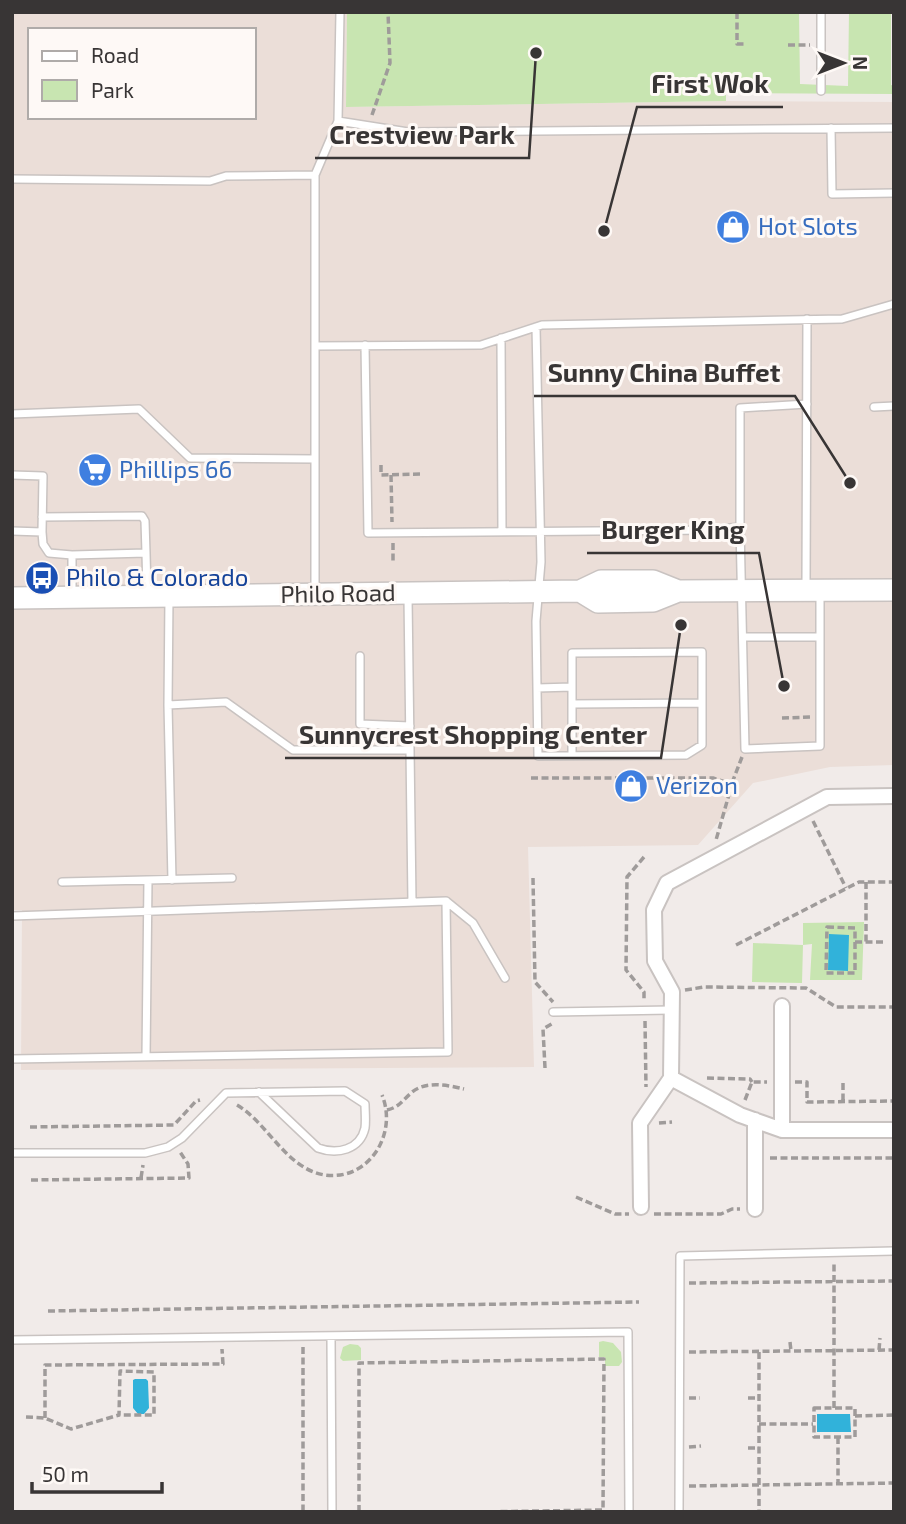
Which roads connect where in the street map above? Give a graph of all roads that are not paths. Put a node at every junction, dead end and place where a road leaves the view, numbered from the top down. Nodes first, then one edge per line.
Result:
1 (340, 12) edge
2 (821, 12) edge
3 (821, 91) dead end
4 (338, 121) junction
5 (831, 128) junction
6 (894, 128) edge
7 (315, 175) junction
8 (12, 179) edge
9 (894, 193) edge
10 (894, 304) edge
11 (807, 320) junction
12 (536, 327) junction
13 (501, 338) junction
14 (365, 345) junction
15 (315, 346) junction
16 (807, 404) junction
17 (894, 406) edge
18 (874, 407) dead end
19 (12, 414) edge
20 (315, 459) junction
21 (12, 475) edge
22 (42, 517) junction
23 (740, 527) junction
24 (540, 530) junction
25 (12, 531) edge
26 (502, 531) junction
27 (42, 532) junction
28 (146, 553) junction
29 (72, 555) junction
30 (813, 590) junction
31 (894, 590) edge
32 (539, 591) junction
33 (741, 592) junction
34 (408, 593) junction
35 (315, 594) junction
36 (158, 596) junction
37 (72, 597) junction
38 (12, 598) edge
39 (820, 636) junction
40 (743, 637) junction
41 (360, 656) dead end
42 (572, 687) junction
43 (537, 688) junction
44 (702, 703) junction
45 (572, 704) junction
46 (168, 705) junction
47 (410, 726) junction
48 (410, 750) junction
49 (572, 755) junction
50 (894, 796) edge
51 (232, 878) dead end
52 (148, 880) junction
53 (172, 880) junction
54 (62, 882) dead end
55 (446, 901) junction
56 (412, 902) junction
57 (148, 911) junction
58 (12, 915) edge
59 (505, 978) dead end
60 (782, 1006) dead end
61 (672, 1010) junction
62 (553, 1012) road end
63 (146, 1057) junction
64 (12, 1059) edge
65 (671, 1078) junction
66 (259, 1092) junction
67 (755, 1120) junction
68 (782, 1130) junction
69 (894, 1130) edge
70 (12, 1153) edge
71 (755, 1209) road end
72 (644, 1212) road end
73 (894, 1251) edge
74 (331, 1336) junction
75 (12, 1340) edge
76 (332, 1512) edge
77 (629, 1512) edge
78 (679, 1512) edge

1 - 4 lane
2 - 3 lane
4 - 5 lane
4 - 7 lane
5 - 6 lane
5 - 9 lane
7 - 8 lane
7 - 15 lane
10 - 11 lane
11 - 12 lane
11 - 16 lane
12 - 13 lane
12 - 24 lane
13 - 14 lane
13 - 26 lane
14 - 15 lane
14 - 26 lane
15 - 20 lane
16 - 23 lane
16 - 30 lane
17 - 18 lane
19 - 20 lane
20 - 35 lane
21 - 22 lane
22 - 27 lane
22 - 28 lane
23 - 24 lane
23 - 33 lane
24 - 26 lane
24 - 32 lane
25 - 27 lane
27 - 29 lane
28 - 29 lane
28 - 36 lane
29 - 37 lane
30 - 31 main road, Philo Road
30 - 33 main road, Philo Road
30 - 39 lane
32 - 33 main road, Philo Road
32 - 34 main road, Philo Road
32 - 43 lane
33 - 40 lane
34 - 35 main road, Philo Road
34 - 47 lane
35 - 36 main road, Philo Road
36 - 37 main road, Philo Road
36 - 46 lane
37 - 38 main road, Philo Road
39 - 40 lane
39 - 40 lane
41 - 47 lane
42 - 43 lane
42 - 44 lane
42 - 45 lane
43 - 49 lane
44 - 45 lane
44 - 49 lane
45 - 49 lane
46 - 48 lane
46 - 53 lane
47 - 48 lane
48 - 56 lane
50 - 61 street
51 - 53 lane
52 - 53 lane
52 - 54 lane
52 - 57 lane
55 - 56 lane
55 - 59 lane
55 - 63 lane
56 - 57 lane
57 - 58 lane
57 - 63 lane
60 - 68 street
61 - 62 lane
61 - 65 street
63 - 64 lane
65 - 67 street
65 - 72 street
66 - 66 lane
66 - 70 lane
67 - 68 street
67 - 71 street
68 - 69 street
73 - 78 lane
74 - 75 lane
74 - 76 lane
74 - 77 lane

